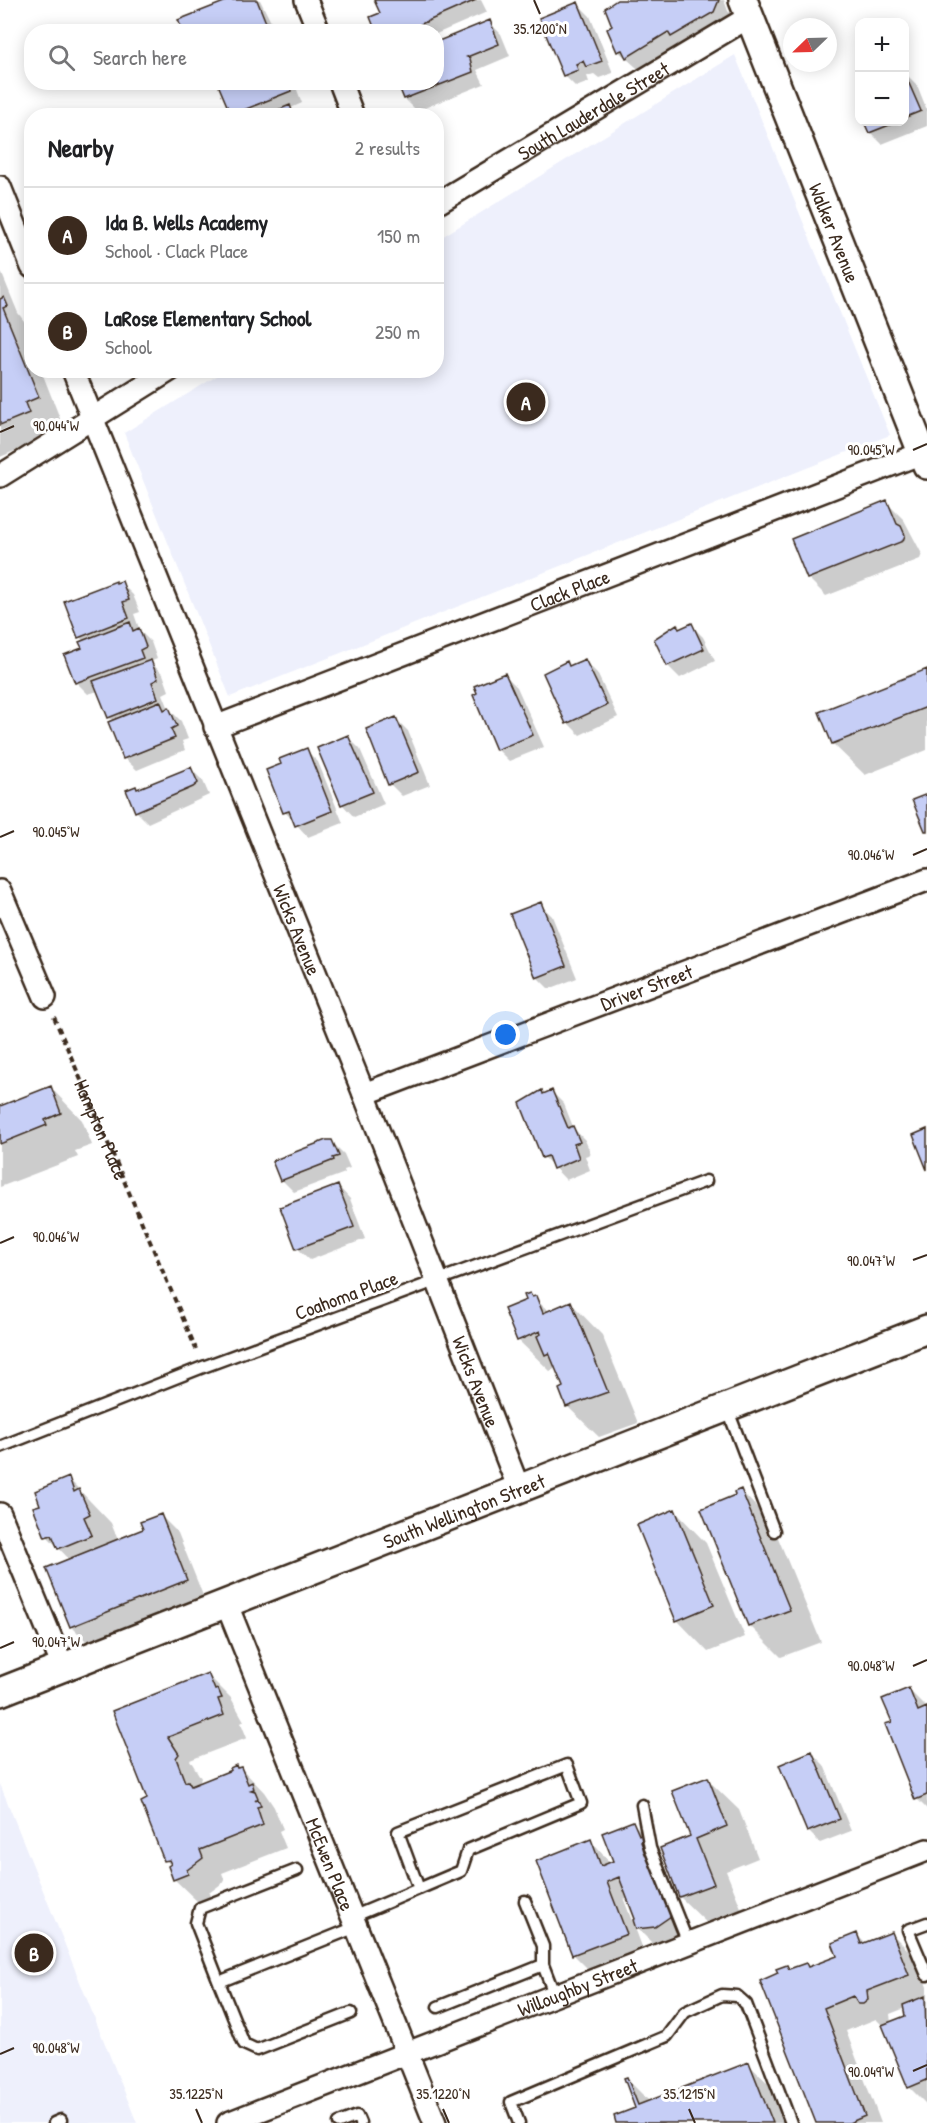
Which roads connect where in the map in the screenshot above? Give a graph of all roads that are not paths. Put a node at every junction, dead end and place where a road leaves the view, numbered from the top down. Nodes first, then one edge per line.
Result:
1 (306, 0) edge
2 (746, 8) edge
3 (316, 24) edge
4 (343, 90) edge
5 (350, 108) edge
6 (0, 187) edge
7 (444, 199) edge
8 (24, 247) edge
9 (76, 378) edge
10 (158, 378) edge
11 (92, 420) junction
12 (925, 459) edge
13 (0, 476) edge
14 (215, 727) junction
15 (927, 880) edge
16 (0, 891) edge
17 (45, 997) road end
18 (364, 1094) junction
19 (706, 1181) dead end
20 (438, 1280) junction
21 (927, 1329) edge
22 (727, 1408) junction
23 (0, 1447) edge
24 (519, 1489) junction
25 (0, 1514) edge
26 (774, 1532) dead end
27 (226, 1605) junction
28 (63, 1667) junction
29 (0, 1692) edge
30 (642, 1805) dead end
31 (927, 1850) edge
32 (297, 1870) dead end
33 (419, 1889) junction
34 (525, 1901) dead end
35 (354, 1922) junction
36 (927, 1923) edge
37 (688, 1943) junction
38 (543, 1965) junction
39 (927, 1974) edge
40 (219, 1982) junction
41 (555, 1996) junction
42 (438, 2007) dead end
43 (351, 2013) dead end
44 (407, 2053) junction
45 (228, 2123) edge
46 (339, 2123) edge
47 (360, 2123) edge
48 (435, 2123) edge
49 (519, 2123) edge
50 (791, 2123) edge

1 - 3 street
2 - 7 street, South Lauderdale Street
2 - 12 street, Walker Avenue
4 - 5 street
6 - 8 street
9 - 11 street, Wicks Avenue
10 - 11 street
11 - 13 street
11 - 14 street, Wicks Avenue
12 - 14 street, Clack Place
14 - 18 street, Wicks Avenue
15 - 18 street, Driver Street
16 - 17 street
18 - 20 street, Wicks Avenue
19 - 20 lane, Coahoma Place
20 - 23 lane, Coahoma Place
20 - 24 street, Wicks Avenue
21 - 22 street, South Wellington Street
22 - 24 street, South Wellington Street
22 - 26 lane
24 - 27 street, South Wellington Street
25 - 28 street
27 - 28 street, South Wellington Street
27 - 35 street, McEwen Place
28 - 29 street, South Wellington Street
30 - 37 lane
31 - 37 street, Willoughby Street
32 - 40 lane
33 - 33 lane
33 - 35 lane
34 - 38 lane
35 - 40 lane
35 - 44 street, McEwen Place
36 - 39 lane
37 - 41 street, Willoughby Street
38 - 41 lane
38 - 42 lane
40 - 43 lane
41 - 44 street, Willoughby Street
44 - 45 street, Willoughby Street
44 - 48 street, McEwen Place
46 - 47 lane
49 - 50 lane

